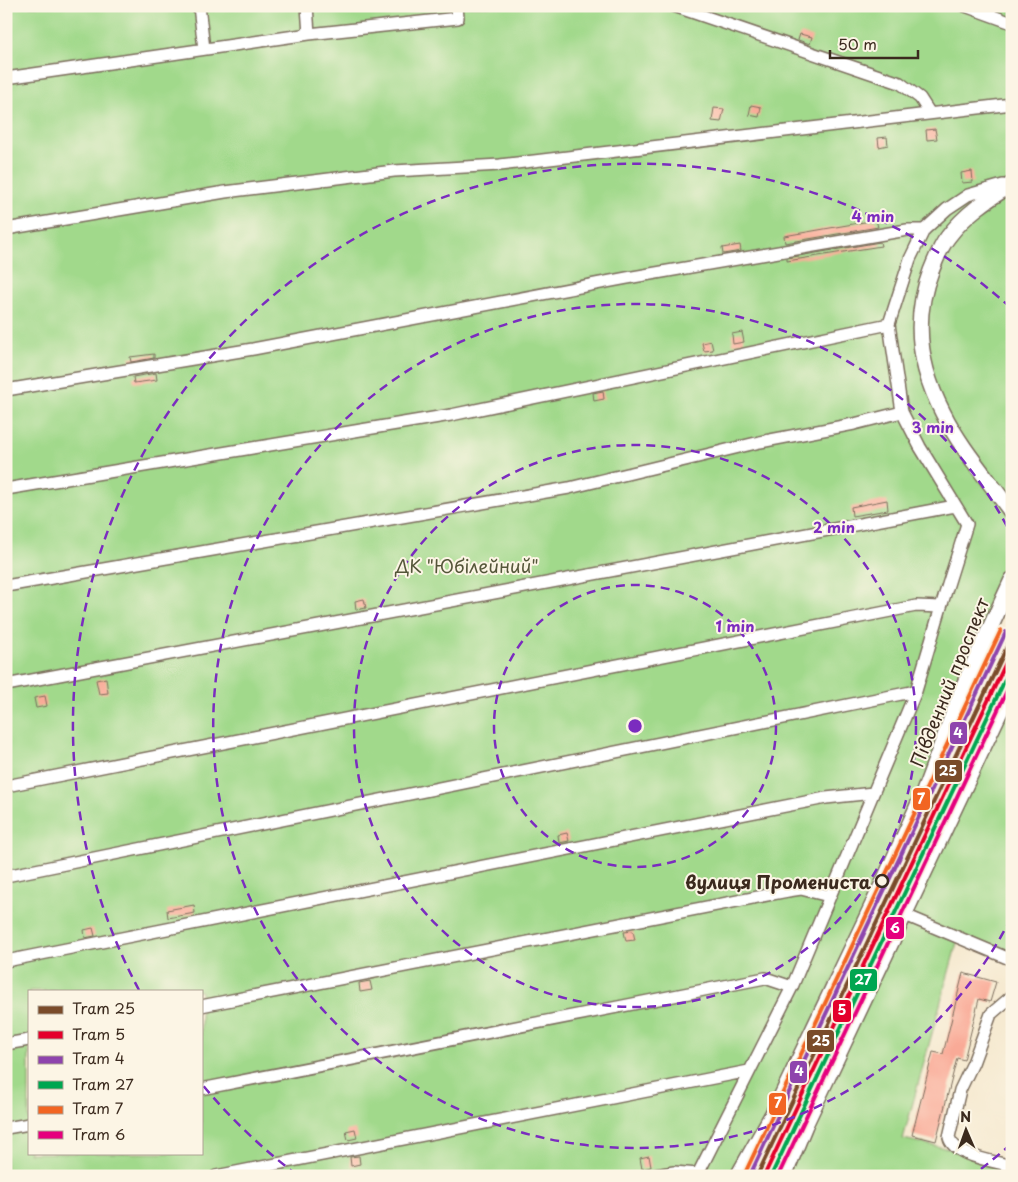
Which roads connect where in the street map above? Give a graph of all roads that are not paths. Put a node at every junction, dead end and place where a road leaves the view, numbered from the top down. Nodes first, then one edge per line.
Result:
1 (199, 6) edge
2 (307, 6) edge
3 (457, 6) edge
4 (674, 6) edge
5 (965, 6) edge
6 (1012, 23) edge
7 (308, 34) junction
8 (204, 49) junction
9 (6, 78) edge
10 (1012, 104) edge
11 (928, 112) junction
12 (1012, 183) edge
13 (1012, 197) edge
14 (955, 228) junction
15 (6, 230) edge
16 (924, 230) junction
17 (889, 324) junction
18 (6, 390) edge
19 (902, 412) junction
20 (6, 489) edge
21 (955, 506) junction
22 (1010, 510) edge
23 (1012, 580) edge
24 (6, 586) edge
25 (942, 608) junction
26 (6, 685) edge
27 (1012, 686) edge
28 (916, 691) junction
29 (6, 786) edge
30 (872, 793) junction
31 (6, 876) edge
32 (829, 896) junction
33 (905, 915) junction
34 (1012, 960) edge
35 (6, 961) edge
36 (792, 987) junction
37 (1012, 996) edge
38 (202, 1006) edge
39 (28, 1040) edge
40 (6, 1044) edge
41 (749, 1071) junction
42 (202, 1090) edge
43 (28, 1124) edge
44 (6, 1128) edge
45 (1012, 1166) edge
46 (697, 1175) edge
47 (216, 1176) edge
48 (649, 1176) edge
49 (738, 1176) edge
50 (784, 1176) edge

1 - 8 street
2 - 7 street
3 - 7 street
4 - 11 street
5 - 6 street
7 - 8 street
8 - 9 street
10 - 11 street
11 - 15 street
12 - 14 main road
12 - 16 street
13 - 14 main road
14 - 22 main road
16 - 17 street
16 - 18 street
17 - 19 street
17 - 20 street
19 - 21 street
19 - 24 street
21 - 25 street
21 - 26 street
23 - 49 main road, Південний проспект
25 - 28 street
25 - 29 street
27 - 33 main road
28 - 30 street
28 - 31 street
30 - 32 street
30 - 35 street
32 - 36 street
32 - 38 street
33 - 34 street
33 - 50 main road
36 - 41 street
36 - 42 street
37 - 45 street
39 - 40 street
41 - 46 street
41 - 47 street
43 - 44 street
46 - 48 street

